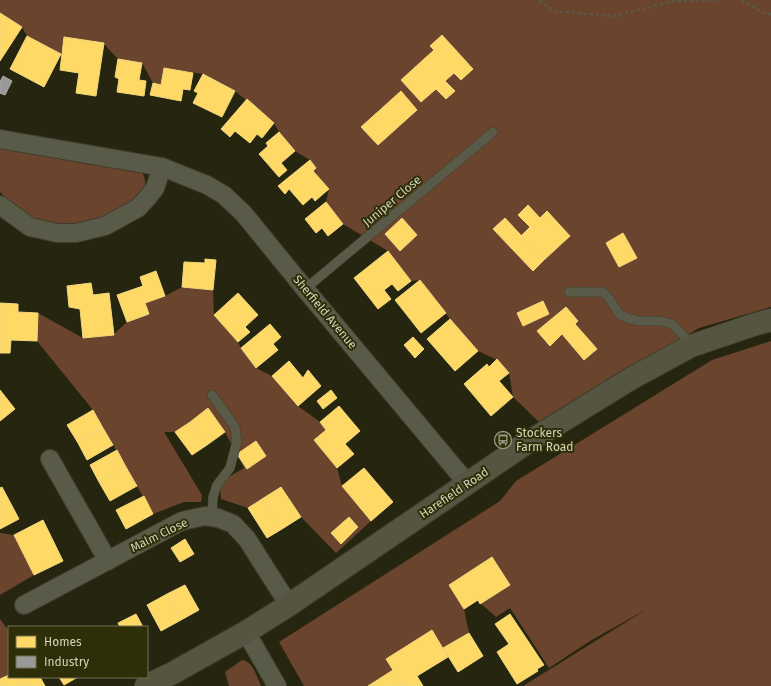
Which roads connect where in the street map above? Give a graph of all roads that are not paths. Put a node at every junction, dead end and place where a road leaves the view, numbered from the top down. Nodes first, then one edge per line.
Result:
1 (493, 132) dead end
2 (0, 139) edge
3 (162, 167) junction
4 (0, 205) edge
5 (305, 289) junction
6 (569, 292) dead end
7 (771, 320) edge
8 (692, 345) junction
9 (212, 395) dead end
10 (50, 459) dead end
11 (467, 483) junction
12 (212, 517) junction
13 (108, 561) junction
14 (24, 605) dead end
15 (289, 605) junction
16 (246, 632) junction
17 (146, 686) edge
18 (277, 686) edge

1 - 5 lane, Juniper Close
2 - 3 street, Sherfield Avenue
3 - 4 street
3 - 5 street, Sherfield Avenue
5 - 11 street, Sherfield Avenue
6 - 8 lane
7 - 8 street, Harefield Road
8 - 11 street, Harefield Road
9 - 12 lane
10 - 13 street
11 - 15 street, Harefield Road
12 - 13 street, Malm Close
12 - 15 street, Malm Close
13 - 14 street, Malm Close
15 - 16 street, Harefield Road
16 - 17 street, Harefield Road
16 - 18 street

